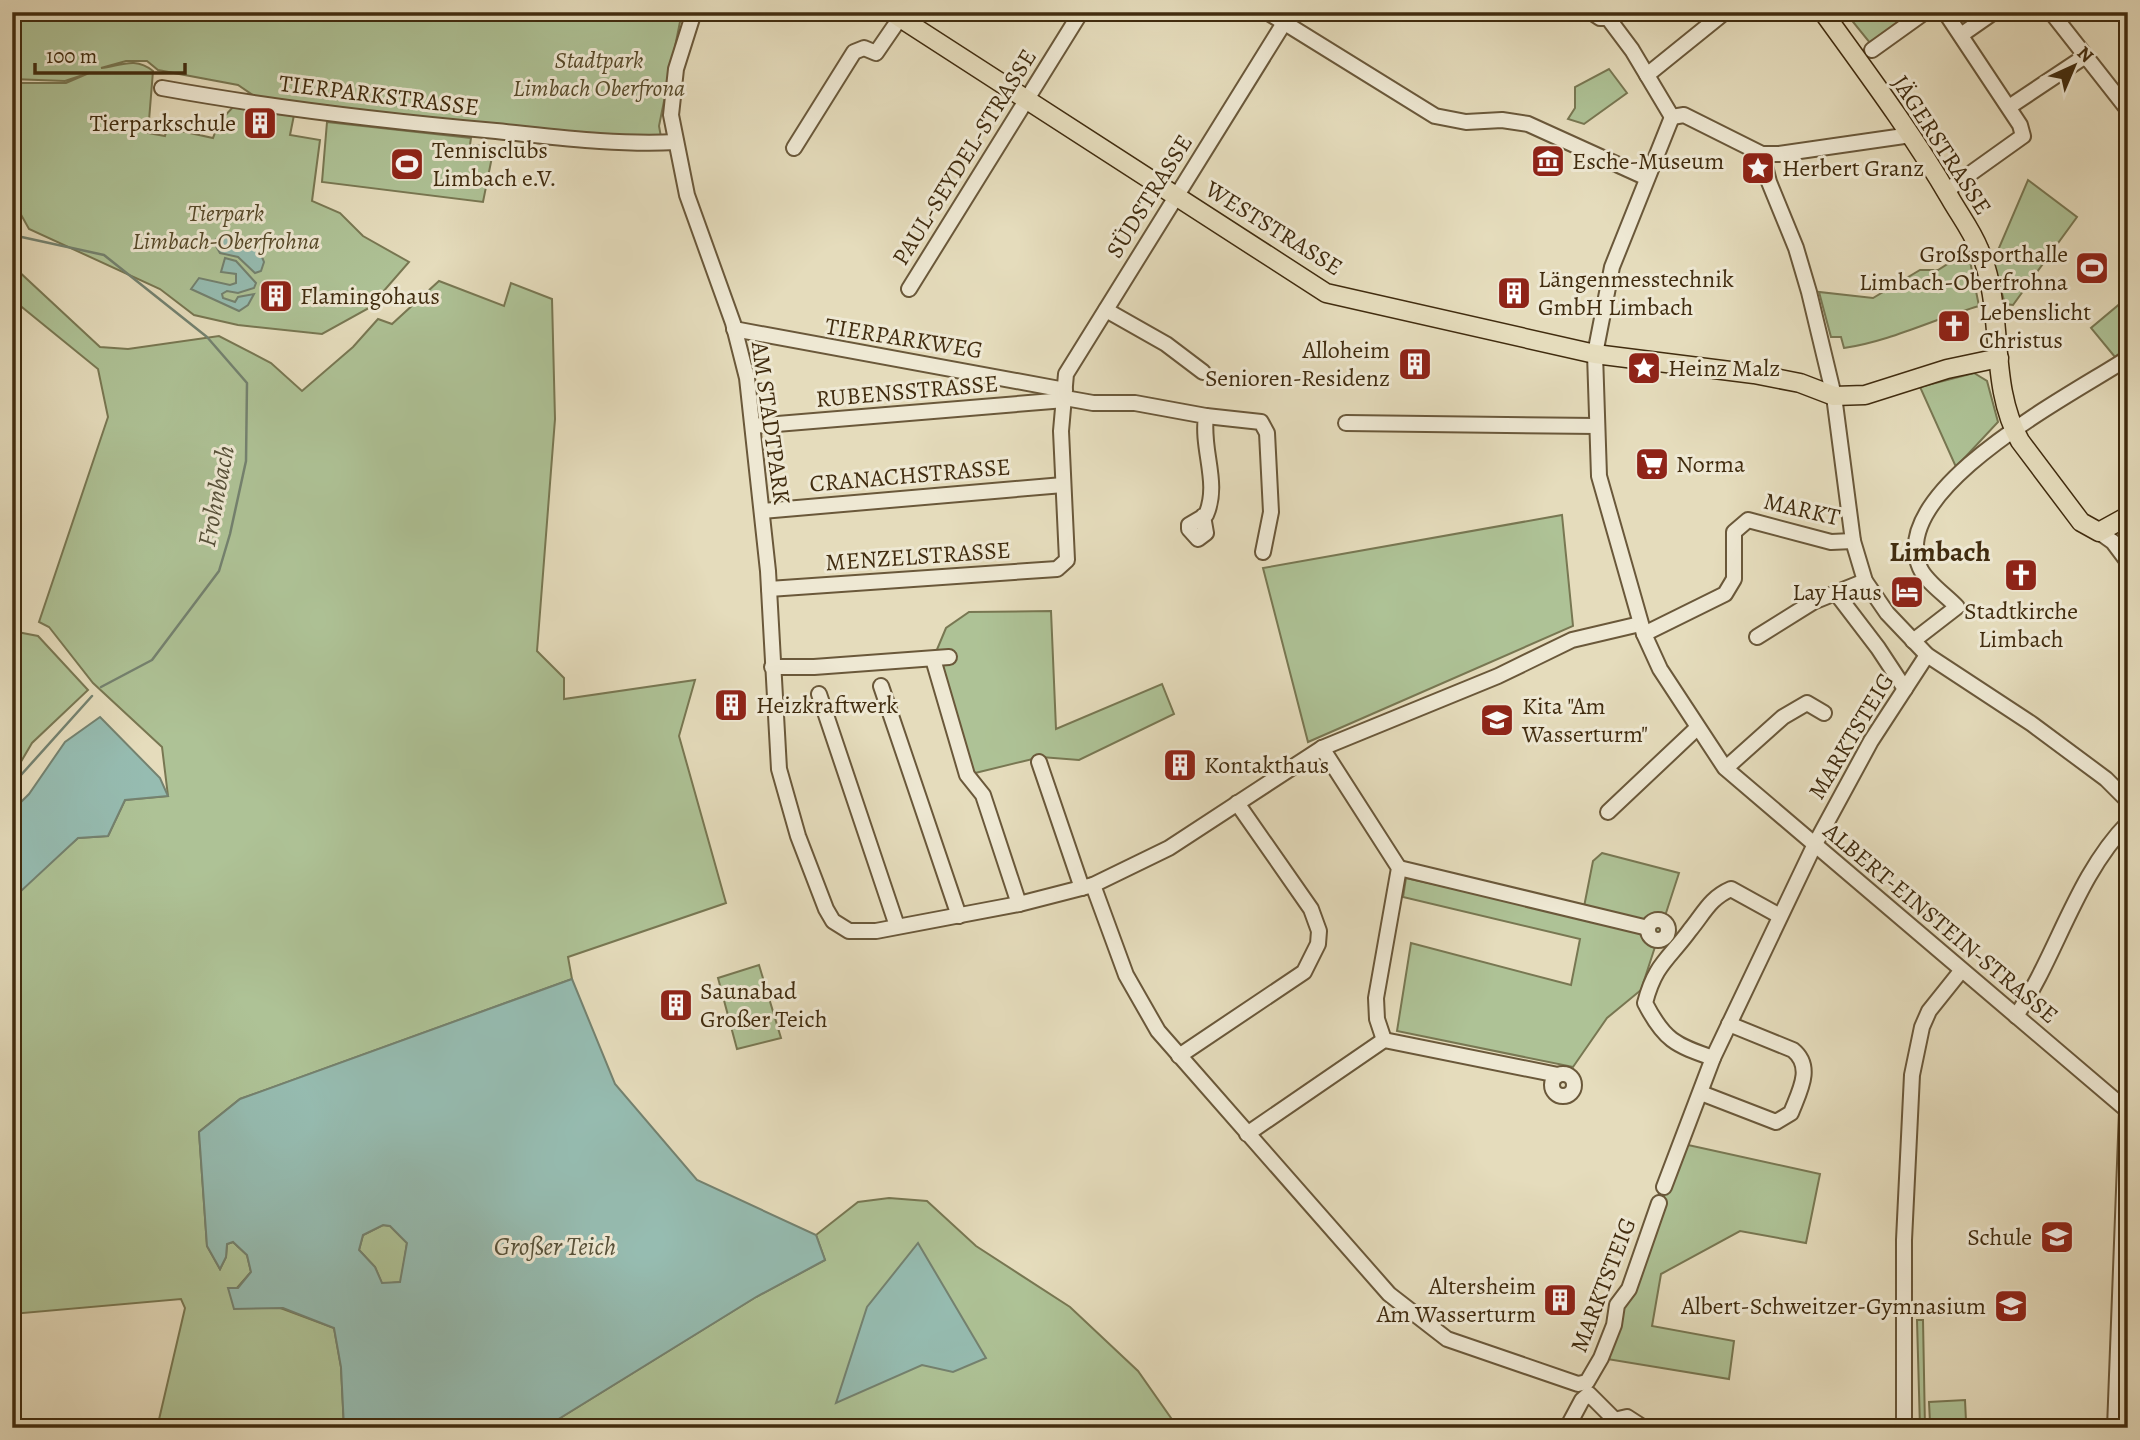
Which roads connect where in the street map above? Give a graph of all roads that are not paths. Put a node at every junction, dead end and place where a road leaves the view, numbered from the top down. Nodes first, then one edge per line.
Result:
1 (694, 12) edge
2 (1080, 12) edge
3 (1267, 12) edge
4 (1591, 12) edge
5 (1725, 12) edge
6 (1823, 12) edge
7 (1925, 12) edge
8 (1945, 12) edge
9 (1994, 12) edge
10 (2051, 12) edge
11 (895, 15) edge
12 (1611, 15) edge
13 (1284, 23) junction
14 (1961, 36) junction
15 (1872, 50) dead end
16 (2084, 57) junction
17 (1647, 75) junction
18 (162, 88) dead end
19 (1027, 98) junction
20 (2009, 107) junction
21 (2128, 110) edge
22 (1672, 117) junction
23 (1911, 135) junction
24 (677, 142) junction
25 (794, 148) dead end
26 (1762, 154) junction
27 (1647, 178) junction
28 (1946, 191) junction
29 (1177, 196) junction
30 (909, 289) dead end
31 (1105, 310) junction
32 (734, 329) junction
33 (1595, 354) junction
34 (1999, 358) junction
35 (2128, 358) edge
36 (1203, 372) dead end
37 (1065, 396) junction
38 (1834, 396) junction
39 (1206, 416) junction
40 (1346, 423) dead end
41 (753, 426) junction
42 (1597, 426) junction
43 (2013, 428) junction
44 (1063, 485) junction
45 (762, 511) junction
46 (1203, 516) dead end
47 (2128, 516) edge
48 (2099, 532) junction
49 (1853, 541) junction
50 (1263, 552) dead end
51 (1067, 561) joint
52 (2128, 562) edge
53 (1865, 581) junction
54 (769, 589) junction
55 (1836, 593) junction
56 (1642, 629) junction
57 (1757, 637) dead end
58 (1913, 641) junction
59 (1927, 655) junction
60 (949, 657) dead end
61 (933, 659) junction
62 (772, 667) junction
63 (881, 686) dead end
64 (1905, 690) junction
65 (820, 694) dead end
66 (1824, 713) dead end
67 (1697, 727) junction
68 (1322, 748) junction
69 (1039, 762) dead end
70 (1726, 768) junction
71 (2128, 801) edge
72 (1237, 803) junction
73 (1608, 812) dead end
74 (2128, 824) edge
75 (1814, 846) junction
76 (1399, 868) junction
77 (1087, 887) junction
78 (1018, 904) junction
79 (959, 916) junction
80 (1780, 916) junction
81 (897, 926) junction
82 (1648, 928) dead end
83 (1961, 971) junction
84 (2016, 1016) junction
85 (1729, 1024) junction
86 (1384, 1040) junction
87 (1179, 1056) junction
88 (1713, 1058) junction
89 (1558, 1075) dead end
90 (1701, 1093) junction
91 (2127, 1111) edge
92 (1247, 1134) junction
93 (1664, 1187) dead end
94 (1659, 1203) dead end
95 (1588, 1388) junction
96 (1616, 1424) edge
97 (1567, 1428) edge
98 (1644, 1428) edge
99 (1904, 1428) edge
100 (2115, 1428) edge

1 - 24 street, AM STADTPARK
2 - 19 street, PAUL-SEYDEL-STRASSE
3 - 13 street
4 - 12 street
5 - 17 street
6 - 23 main road, JÄGERSTRASSE
7 - 15 street
8 - 14 street
9 - 14 street
10 - 16 street
11 - 19 main road, WESTSTRASSE
11 - 25 street, WESTSTRASSE
12 - 17 street
13 - 27 street
13 - 29 street, SÜDSTRASSE
14 - 20 street
16 - 20 street
16 - 21 street
17 - 22 street
18 - 24 street, TIERPARKSTRASSE
19 - 29 main road, WESTSTRASSE
19 - 30 street, PAUL-SEYDEL-STRASSE
20 - 28 street
22 - 26 street
22 - 27 street, ALBERT-EINSTEIN-STRASSE
23 - 26 street
23 - 28 main road, JÄGERSTRASSE
24 - 32 street, AM STADTPARK
26 - 38 street
27 - 33 street, ALBERT-EINSTEIN-STRASSE
28 - 34 main road, JÄGERSTRASSE
29 - 31 street, SÜDSTRASSE
29 - 33 main road, WESTSTRASSE
31 - 36 street
31 - 37 street, SÜDSTRASSE
32 - 37 street, TIERPARKWEG
32 - 41 street, AM STADTPARK
33 - 38 main road, WESTSTRASSE
33 - 42 street, ALBERT-EINSTEIN-STRASSE
34 - 38 main road
34 - 43 main road, JÄGERSTRASSE
35 - 43 street
37 - 39 street
37 - 41 street, RUBENSSTRASSE
37 - 44 street, SÜDSTRASSE
38 - 49 street
39 - 46 street
39 - 50 street
40 - 42 street
41 - 45 street, AM STADTPARK
42 - 56 street, ALBERT-EINSTEIN-STRASSE
43 - 48 main road, JÄGERSTRASSE
43 - 58 street
44 - 45 street, CRANACHSTRASSE
44 - 51 street, SÜDSTRASSE
45 - 54 street, AM STADTPARK
47 - 48 main road
48 - 52 street
49 - 53 street
49 - 56 street, MARKT
51 - 54 street, MENZELSTRASSE
53 - 55 street
53 - 58 street
54 - 62 street, AM STADTPARK
55 - 57 street
55 - 64 street
56 - 67 street, ALBERT-EINSTEIN-STRASSE
56 - 68 street, AM STADTPARK
58 - 59 street
59 - 64 street, MARKTSTEIG
59 - 71 street
60 - 61 street
61 - 62 street
61 - 78 street
62 - 81 street, AM STADTPARK
63 - 79 street
64 - 75 street, MARKTSTEIG
65 - 81 street
66 - 70 street
67 - 70 street, ALBERT-EINSTEIN-STRASSE
67 - 73 street
68 - 72 street, AM STADTPARK
68 - 76 street
69 - 77 street
70 - 75 street, ALBERT-EINSTEIN-STRASSE
72 - 77 street, AM STADTPARK
72 - 87 street
74 - 84 street
75 - 80 street, MARKTSTEIG
75 - 83 street, ALBERT-EINSTEIN-STRASSE
76 - 82 street
76 - 86 street
77 - 78 street, AM STADTPARK
77 - 87 street
78 - 79 street, AM STADTPARK
79 - 81 street, AM STADTPARK
80 - 85 street, MARKTSTEIG
80 - 88 street
83 - 84 street, ALBERT-EINSTEIN-STRASSE
83 - 99 street
84 - 91 street, ALBERT-EINSTEIN-STRASSE
85 - 88 street, MARKTSTEIG
85 - 90 street
86 - 89 street
86 - 92 street
87 - 92 street
88 - 90 street, MARKTSTEIG
90 - 93 street, MARKTSTEIG
91 - 100 street
92 - 95 street
94 - 95 street, MARKTSTEIG
95 - 96 street
95 - 97 street, MARKTSTEIG
96 - 98 street

